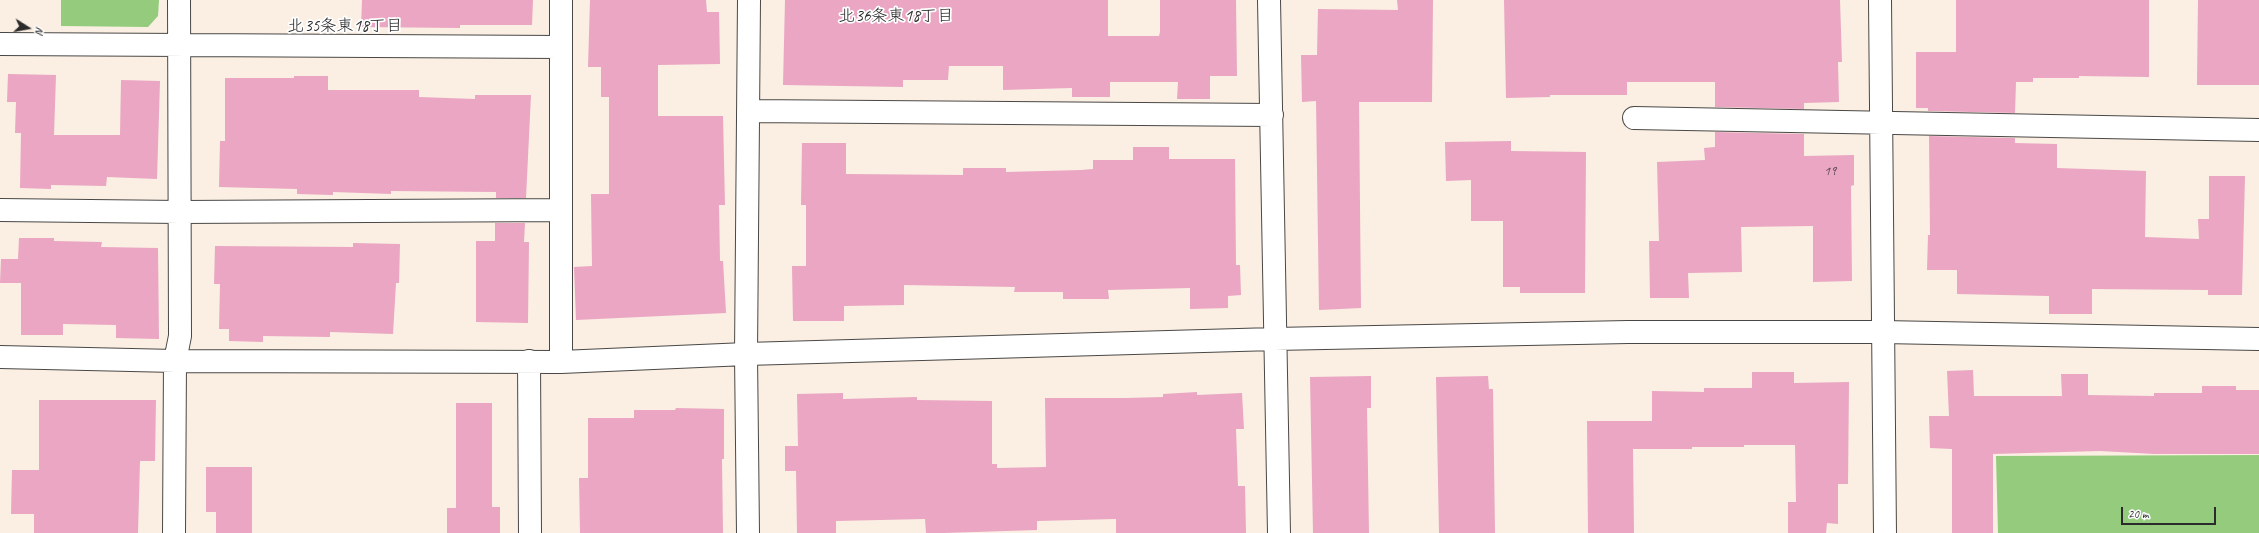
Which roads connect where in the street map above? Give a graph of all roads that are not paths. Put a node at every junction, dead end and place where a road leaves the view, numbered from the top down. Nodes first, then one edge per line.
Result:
1 (178, 0) edge
2 (561, 0) edge
3 (749, 0) edge
4 (1269, 0) edge
5 (1880, 0) edge
6 (0, 44) edge
7 (179, 45) junction
8 (561, 47) junction
9 (748, 111) junction
10 (1272, 115) junction
11 (1634, 118) dead end
12 (1881, 124) junction
13 (2259, 130) edge
14 (0, 210) edge
15 (561, 210) junction
16 (180, 212) junction
17 (1882, 332) junction
18 (1274, 339) junction
19 (2259, 339) edge
20 (746, 354) junction
21 (0, 358) edge
22 (175, 361) junction
23 (529, 362) junction
24 (561, 362) junction
25 (174, 533) edge
26 (530, 533) edge
27 (748, 533) edge
28 (1278, 533) edge
29 (1885, 533) edge

1 - 7 street
2 - 8 street
3 - 9 street
4 - 10 street
5 - 12 street
6 - 7 street
7 - 8 street
7 - 16 street
8 - 15 street
9 - 10 street
9 - 20 street
10 - 18 street
11 - 12 street
12 - 13 street
12 - 17 street
14 - 16 street
15 - 16 street
15 - 24 street
16 - 22 street
17 - 18 street
17 - 19 street
17 - 29 street
18 - 20 street
18 - 28 street
20 - 24 street
20 - 27 street
21 - 22 street
22 - 23 street
22 - 25 street
23 - 24 street
23 - 26 street

